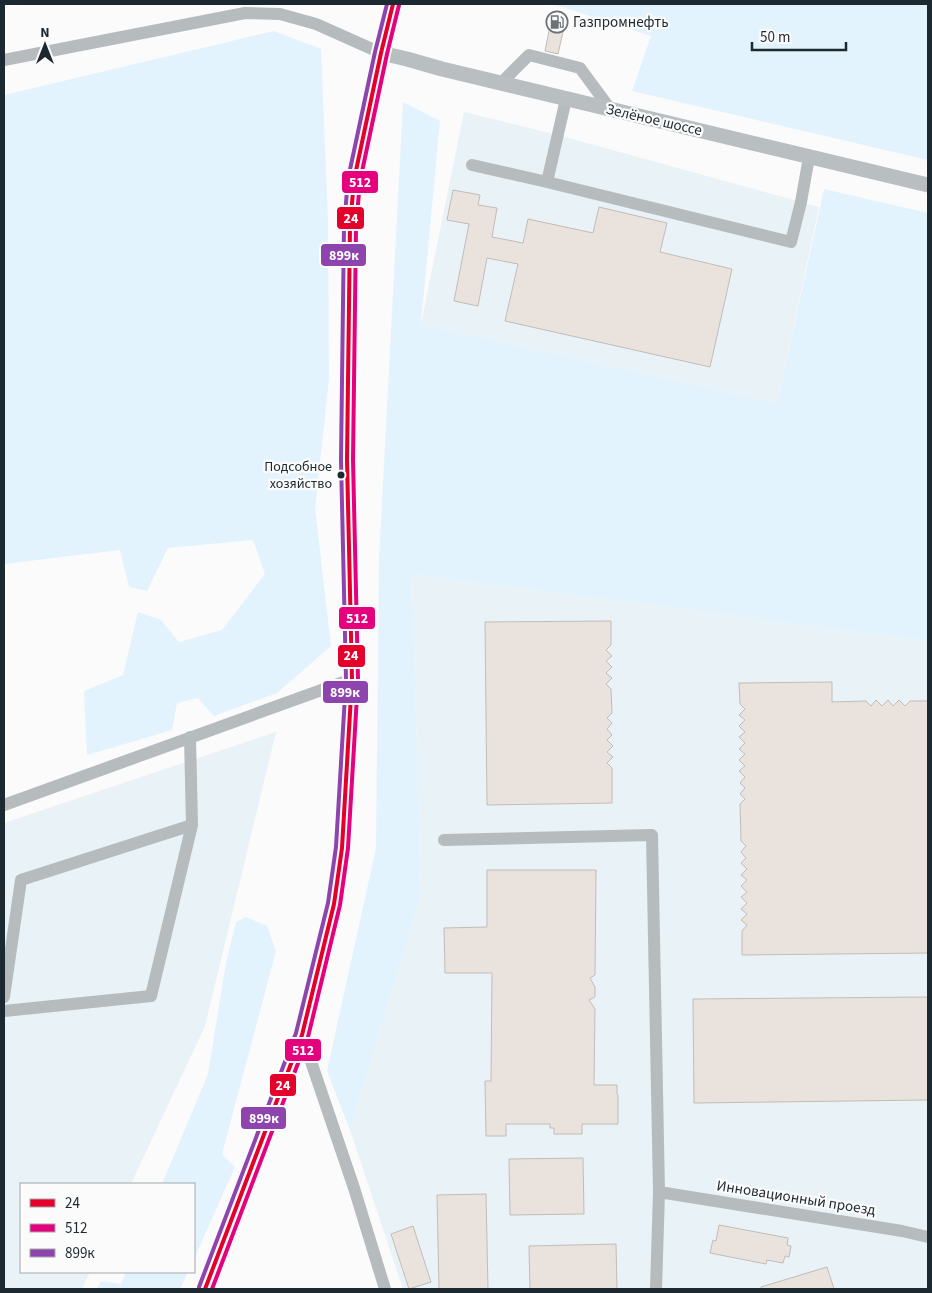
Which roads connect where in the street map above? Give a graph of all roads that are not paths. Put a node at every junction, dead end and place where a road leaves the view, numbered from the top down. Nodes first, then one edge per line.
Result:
1 (393, 4) edge
2 (381, 53) junction
3 (4, 60) edge
4 (501, 83) junction
5 (566, 99) junction
6 (611, 110) junction
7 (809, 156) junction
8 (472, 165) dead end
9 (547, 182) junction
10 (928, 185) edge
11 (352, 679) junction
12 (190, 737) junction
13 (4, 805) edge
14 (192, 826) junction
15 (444, 840) dead end
16 (4, 997) edge
17 (4, 1011) edge
18 (302, 1035) junction
19 (659, 1192) junction
20 (928, 1237) edge
21 (205, 1289) edge
22 (385, 1289) edge
23 (656, 1289) edge

1 - 2 main road
2 - 3 street
2 - 4 main road, Зелёное шоссе
2 - 11 main road
4 - 5 main road, Зелёное шоссе
4 - 6 street
5 - 6 main road, Зелёное шоссе
5 - 9 street
6 - 7 main road, Зелёное шоссе
7 - 9 street
7 - 10 main road, Зелёное шоссе
8 - 9 street
11 - 12 street
11 - 18 main road
12 - 13 street
12 - 14 street
14 - 16 street
14 - 17 street
15 - 19 street
18 - 21 main road
18 - 22 street
19 - 20 street, Инновационный проезд
19 - 23 street

